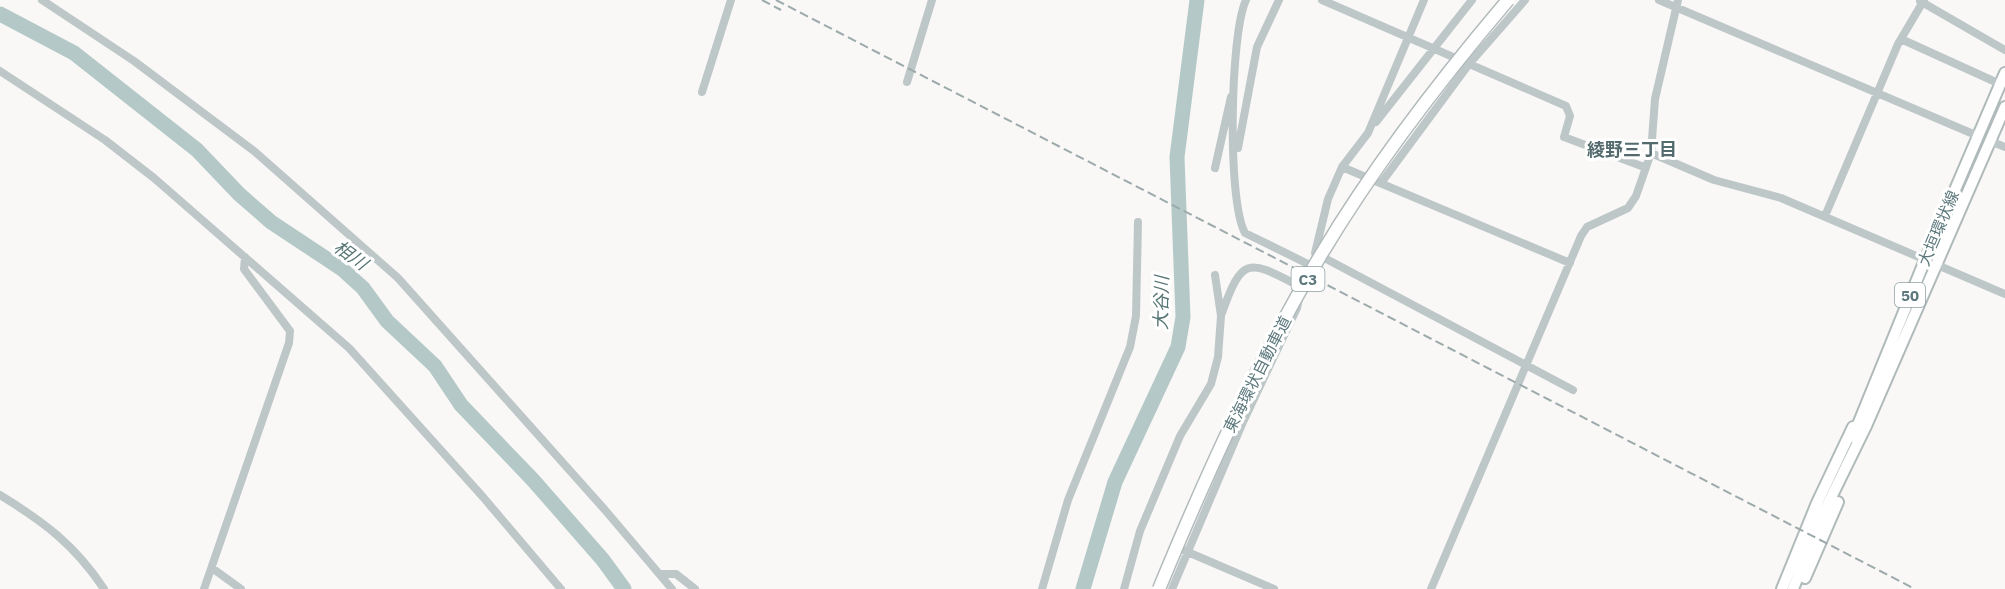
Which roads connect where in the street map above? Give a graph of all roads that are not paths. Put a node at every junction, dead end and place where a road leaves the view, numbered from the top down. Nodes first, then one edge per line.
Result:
1 (42, 0) edge
2 (731, 0) edge
3 (932, 0) edge
4 (1246, 0) edge
5 (1280, 0) edge
6 (1322, 0) edge
7 (1424, 0) edge
8 (1472, 0) edge
9 (1508, 0) edge
10 (1525, 0) edge
11 (1659, 0) edge
12 (1922, 1) edge
13 (1676, 4) edge
14 (1408, 38) junction
15 (1901, 39) junction
16 (1432, 48) junction
17 (2005, 50) edge
18 (1469, 64) junction
19 (0, 71) edge
20 (2003, 78) edge
21 (907, 82) dead end
22 (1234, 85) junction
23 (702, 92) dead end
24 (1877, 94) junction
25 (2005, 107) edge
26 (1368, 133) junction
27 (1978, 136) junction
28 (1990, 141) junction
29 (2005, 147) edge
30 (1652, 153) junction
31 (1234, 162) junction
32 (1342, 167) junction
33 (1644, 167) junction
34 (1215, 168) dead end
35 (1381, 183) junction
36 (1825, 216) junction
37 (1138, 222) dead end
38 (1316, 253) junction
39 (245, 258) junction
40 (1925, 260) junction
41 (1570, 263) junction
42 (1938, 264) junction
43 (1310, 265) junction
44 (1215, 275) dead end
45 (1301, 287) junction
46 (2005, 294) edge
47 (1221, 316) junction
48 (1526, 365) junction
49 (1573, 390) dead end
50 (1862, 424) junction
51 (0, 495) edge
52 (1171, 544) dead end
53 (1188, 552) junction
54 (1803, 560) junction
55 (212, 568) junction
56 (661, 574) junction
57 (104, 589) edge
58 (204, 589) edge
59 (242, 589) edge
60 (561, 589) edge
61 (672, 589) edge
62 (695, 589) edge
63 (1042, 589) edge
64 (1124, 589) edge
65 (1159, 589) edge
66 (1172, 589) edge
67 (1274, 589) edge
68 (1431, 589) edge
69 (1782, 589) edge
70 (1788, 589) edge
71 (1793, 589) edge
72 (1800, 589) edge

1 - 56 street
2 - 23 street
3 - 21 street
4 - 22 street
5 - 31 street
6 - 14 street
7 - 14 street
8 - 16 street
9 - 65 highway, 東海環状自動車道 / C3, bridge
10 - 18 street
11 - 13 street
12 - 15 street
12 - 17 street
13 - 24 street
13 - 30 street
14 - 16 street
14 - 26 street
15 - 20 street
15 - 24 street
16 - 18 street
16 - 26 street
18 - 33 street
18 - 35 street
19 - 39 street
20 - 27 main road, 大垣環状線 / 50
22 - 31 street
22 - 34 street
24 - 27 street
24 - 36 street
25 - 28 main road, 大垣環状線 / 50
26 - 32 street
27 - 40 main road, 大垣環状線 / 50
28 - 29 street
28 - 42 main road, 大垣環状線 / 50
30 - 33 street
30 - 36 street
31 - 43 street
32 - 35 street
32 - 38 street
33 - 41 street
35 - 41 street
36 - 40 street
37 - 63 street
38 - 43 street
38 - 48 street
39 - 55 street
39 - 60 street
40 - 42 street
40 - 50 main road, 大垣環状線 / 50
41 - 48 street
42 - 46 street
42 - 50 main road, 大垣環状線 / 50
43 - 45 street
44 - 47 street
45 - 47 street
45 - 53 street
47 - 64 street
48 - 49 street
48 - 68 street
50 - 54 main road, 大垣環状線 / 50
50 - 69 main road
50 - 72 main road
51 - 57 street
52 - 53 street
53 - 66 street
53 - 67 street
54 - 70 main road, 大垣環状線 / 50
54 - 71 main road, 大垣環状線 / 50
55 - 58 street
55 - 59 street
56 - 61 street
56 - 62 street

